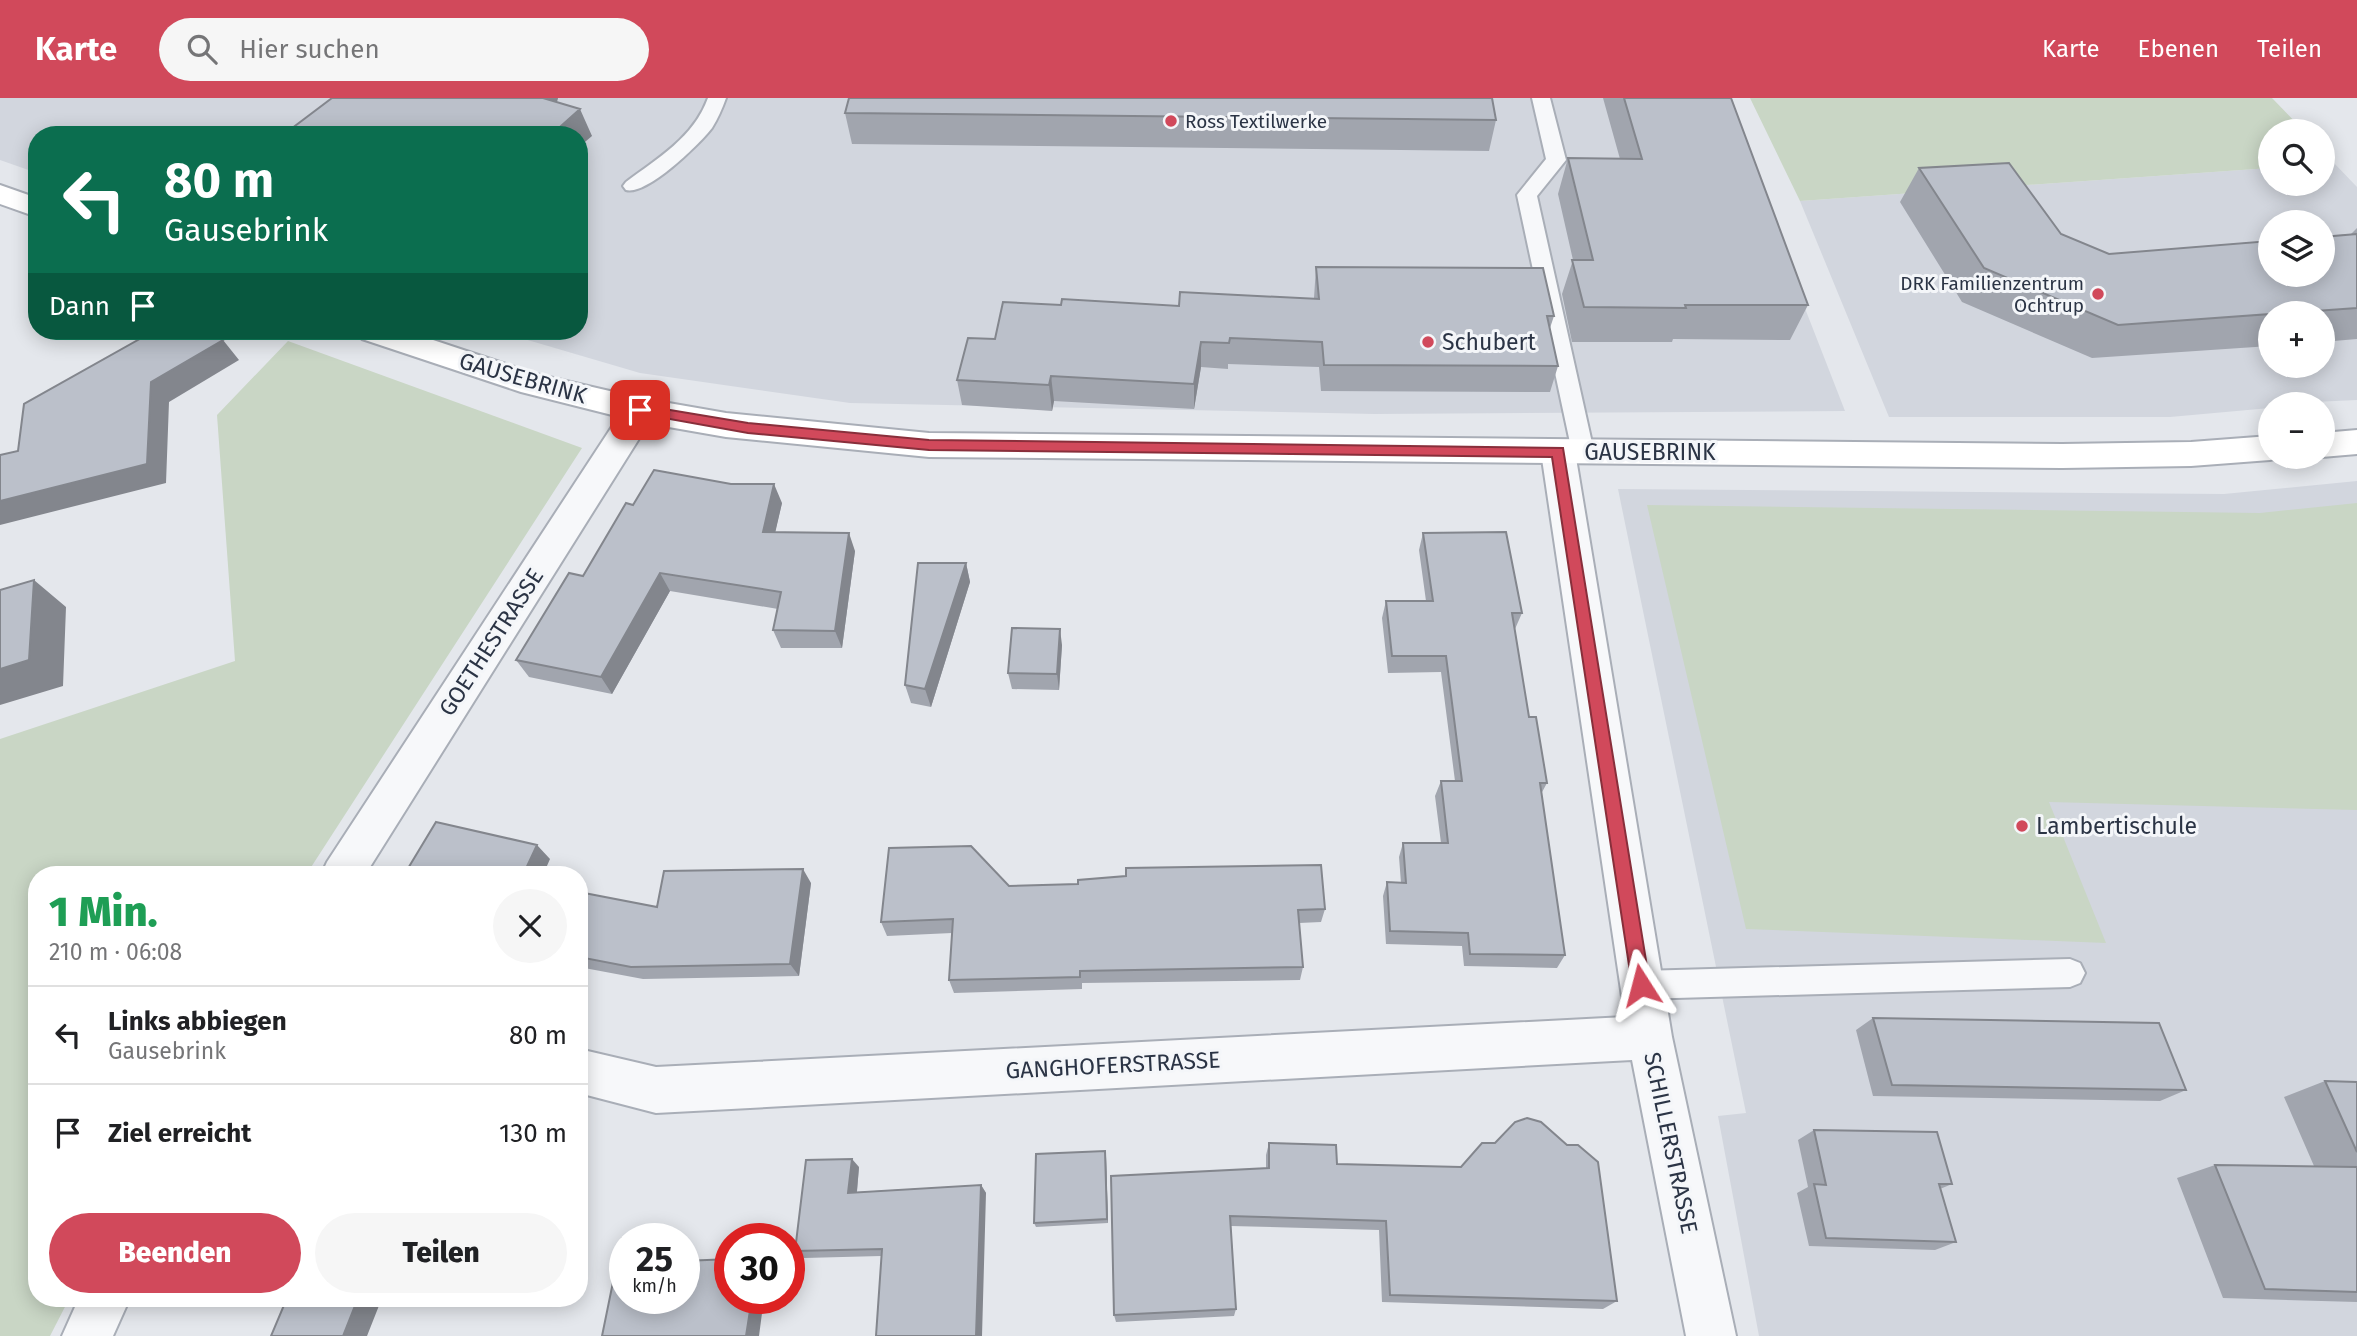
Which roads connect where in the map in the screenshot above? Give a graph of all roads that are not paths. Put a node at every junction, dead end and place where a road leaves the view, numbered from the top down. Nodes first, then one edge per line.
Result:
1 (717, 98) edge
2 (1541, 98) edge
3 (633, 186) dead end
4 (0, 194) edge
5 (28, 205) edge
6 (400, 340) edge
7 (640, 410) junction
8 (2357, 442) edge
9 (2335, 444) edge
10 (2258, 449) edge
11 (1571, 452) junction
12 (348, 866) edge
13 (2070, 973) dead end
14 (1641, 985) junction
15 (1650, 1037) junction
16 (588, 1073) edge
17 (102, 1307) edge
18 (87, 1336) edge
19 (1711, 1336) edge

1 - 3 lane
2 - 11 lane
4 - 5 main road
6 - 7 main road, GAUSEBRINK
7 - 11 main road, GAUSEBRINK
7 - 12 street, GOETHESTRASSE
8 - 9 main road
10 - 11 main road, GAUSEBRINK
11 - 14 street, SCHILLERSTRASSE
13 - 14 lane
14 - 15 street, SCHILLERSTRASSE
15 - 16 street, GANGHOFERSTRASSE
15 - 19 street, SCHILLERSTRASSE
17 - 18 street

